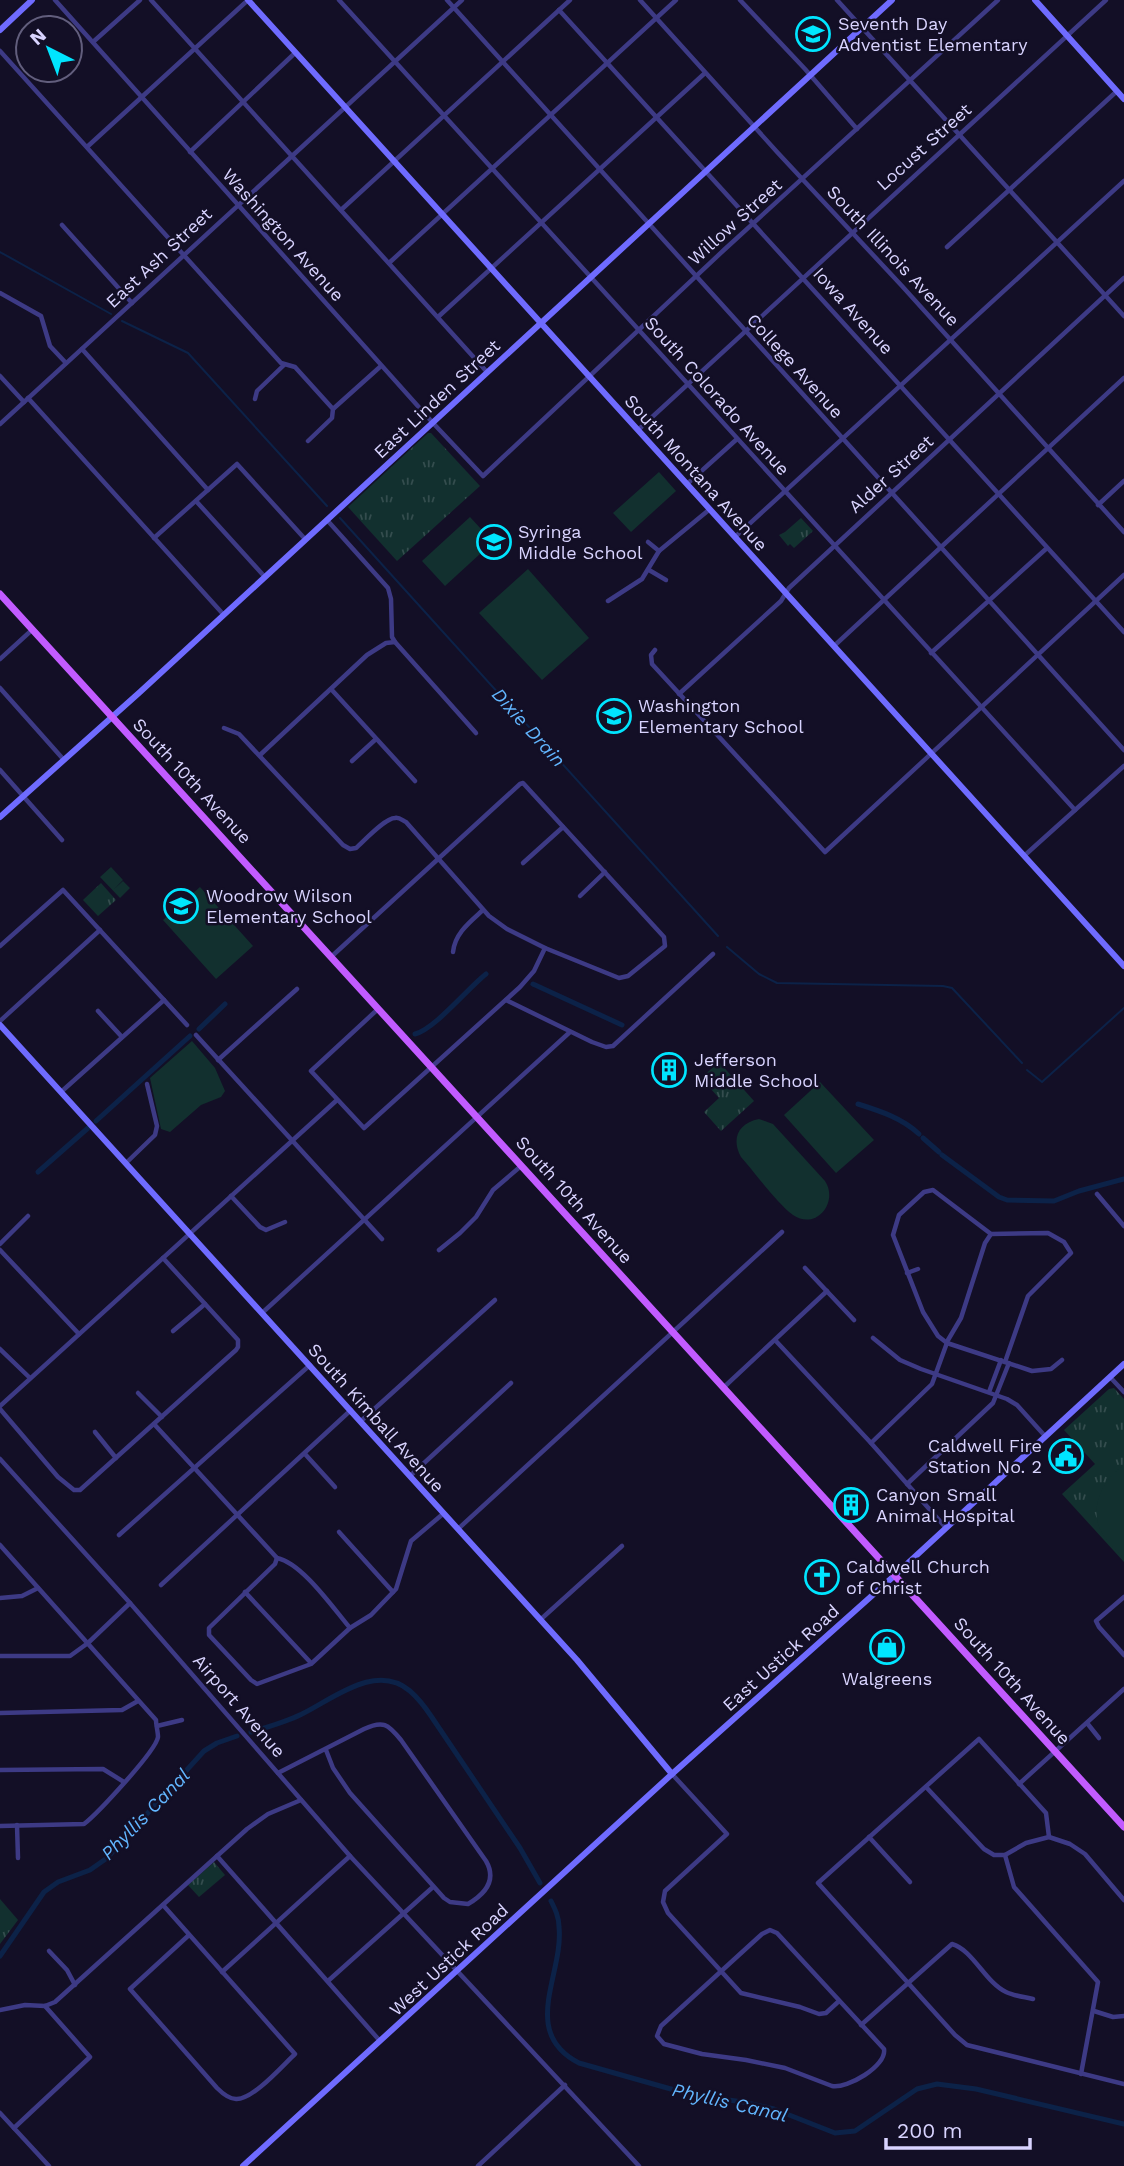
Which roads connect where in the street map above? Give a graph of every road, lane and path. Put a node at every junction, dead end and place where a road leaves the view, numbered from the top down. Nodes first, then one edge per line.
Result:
1 (32, 0) edge
2 (55, 0) edge
3 (139, 0) edge
4 (151, 0) edge
5 (248, 0) edge
6 (339, 0) edge
7 (447, 0) edge
8 (462, 0) edge
9 (570, 0) edge
10 (640, 0) edge
11 (676, 0) edge
12 (740, 0) edge
13 (837, 0) edge
14 (892, 0) edge
15 (998, 0) edge
16 (1035, 0) edge
17 (1106, 0) edge
18 (454, 7) junction
19 (559, 10) junction
20 (656, 18) junction
21 (862, 28) junction
22 (0, 30) edge
23 (1067, 36) junction
24 (93, 42) junction
25 (195, 49) junction
26 (0, 51) edge
27 (295, 52) junction
28 (395, 61) junction
29 (502, 62) junction
30 (608, 62) junction
31 (705, 73) junction
32 (810, 75) junction
33 (910, 80) junction
34 (1117, 91) junction
35 (141, 97) junction
36 (1124, 99) edge
37 (243, 102) junction
38 (345, 107) junction
39 (550, 115) junction
40 (444, 116) junction
41 (657, 116) junction
42 (754, 126) junction
43 (857, 129) junction
44 (960, 134) junction
45 (86, 147) junction
46 (190, 152) junction
47 (292, 156) junction
48 (394, 161) junction
49 (492, 169) junction
50 (599, 170) junction
51 (706, 170) junction
52 (803, 179) junction
53 (1124, 181) edge
54 (1010, 190) junction
55 (238, 205) junction
56 (341, 210) junction
57 (442, 214) junction
58 (542, 224) junction
59 (648, 224) junction
60 (754, 224) junction
61 (62, 225) dead end
62 (852, 231) junction
63 (1057, 242) junction
64 (947, 247) dead end
65 (184, 255) junction
66 (389, 263) junction
67 (492, 269) junction
68 (590, 277) junction
69 (696, 277) junction
70 (803, 277) junction
71 (1124, 278) edge
72 (0, 293) edge
73 (1105, 295) junction
74 (132, 303) junction
75 (1124, 316) edge
76 (438, 317) junction
77 (541, 323) junction
78 (638, 330) junction
79 (745, 331) junction
80 (951, 340) junction
81 (82, 349) junction
82 (66, 363) junction
83 (284, 365) junction
84 (381, 366) junction
85 (487, 372) junction
86 (0, 376) edge
87 (590, 377) junction
88 (1124, 378) edge
89 (687, 384) junction
90 (901, 386) junction
91 (1000, 393) junction
92 (255, 399) dead end
93 (26, 400) junction
94 (334, 411) junction
95 (433, 423) junction
96 (0, 424) edge
97 (638, 430) junction
98 (737, 439) junction
99 (842, 439) junction
100 (950, 439) junction
101 (308, 441) dead end
102 (1048, 447) junction
103 (493, 467) joint
104 (1124, 481) edge
105 (687, 484) junction
106 (208, 490) junction
107 (785, 491) junction
108 (891, 492) junction
109 (998, 493) junction
110 (196, 501) junction
111 (1098, 505) junction
112 (710, 509) junction
113 (327, 520) junction
114 (1124, 532) edge
115 (735, 537) junction
116 (154, 538) junction
117 (305, 539) junction
118 (648, 542) dead end
119 (834, 546) junction
120 (941, 546) junction
121 (1048, 548) junction
122 (659, 551) junction
123 (649, 570) junction
124 (1124, 575) edge
125 (264, 576) junction
126 (666, 580) dead end
127 (0, 593) edge
128 (786, 593) junction
129 (882, 600) junction
130 (990, 600) junction
131 (608, 601) dead end
132 (1096, 602) junction
133 (223, 614) junction
134 (33, 629) junction
135 (1124, 632) edge
136 (395, 642) junction
137 (834, 646) junction
138 (655, 650) dead end
139 (931, 653) junction
140 (1040, 654) junction
141 (0, 659) edge
142 (0, 688) edge
143 (331, 689) junction
144 (679, 694) junction
145 (981, 708) junction
146 (112, 717) junction
147 (224, 728) dead end
148 (476, 733) dead end
149 (376, 738) junction
150 (1124, 750) edge
151 (931, 753) junction
152 (260, 755) junction
153 (64, 760) junction
154 (352, 761) dead end
155 (1124, 766) edge
156 (0, 770) edge
157 (415, 781) dead end
158 (23, 796) junction
159 (1075, 810) junction
160 (0, 817) edge
161 (563, 827) junction
162 (62, 840) dead end
163 (1024, 856) junction
164 (438, 859) junction
165 (523, 863) dead end
166 (605, 872) junction
167 (580, 896) dead end
168 (483, 910) junction
169 (100, 930) junction
170 (0, 946) edge
171 (545, 948) junction
172 (453, 952) dead end
173 (713, 954) dead end
174 (331, 957) junction
175 (1124, 966) edge
176 (297, 989) dead end
177 (164, 1000) junction
178 (506, 1000) junction
179 (378, 1009) junction
180 (98, 1010) dead end
181 (0, 1023) edge
182 (187, 1025) dead end
183 (570, 1032) junction
184 (196, 1035) dead end
185 (122, 1037) junction
186 (218, 1060) junction
187 (431, 1067) junction
188 (147, 1084) dead end
189 (61, 1093) junction
190 (337, 1100) junction
191 (478, 1118) junction
192 (292, 1140) junction
193 (126, 1163) junction
194 (522, 1166) junction
195 (1097, 1194) dead end
196 (231, 1196) junction
197 (29, 1216) dead end
198 (364, 1219) junction
199 (285, 1222) dead end
200 (1124, 1226) edge
201 (782, 1232) dead end
202 (190, 1233) junction
203 (990, 1234) junction
204 (382, 1239) dead end
205 (0, 1244) edge
206 (0, 1250) edge
207 (439, 1250) dead end
208 (163, 1258) junction
209 (805, 1268) dead end
210 (918, 1269) dead end
211 (907, 1273) junction
212 (827, 1292) junction
213 (495, 1300) dead end
214 (205, 1304) junction
215 (262, 1313) junction
216 (854, 1320) dead end
217 (173, 1332) dead end
218 (673, 1333) junction
219 (79, 1334) junction
220 (873, 1338) dead end
221 (775, 1340) junction
222 (947, 1343) junction
223 (0, 1349) edge
224 (1062, 1360) dead end
225 (1005, 1362) junction
226 (1124, 1364) edge
227 (310, 1365) junction
228 (936, 1374) junction
229 (1110, 1377) junction
230 (30, 1378) junction
231 (511, 1383) dead end
232 (723, 1388) junction
233 (138, 1392) dead end
234 (989, 1392) junction
235 (1124, 1392) edge
236 (998, 1395) junction
237 (0, 1408) edge
238 (352, 1410) junction
239 (162, 1417) junction
240 (361, 1421) junction
241 (154, 1424) junction
242 (95, 1432) dead end
243 (1045, 1436) junction
244 (871, 1443) junction
245 (304, 1454) junction
246 (116, 1458) junction
247 (0, 1459) edge
248 (195, 1468) junction
249 (410, 1476) junction
250 (907, 1484) junction
251 (335, 1487) dead end
252 (444, 1513) junction
253 (238, 1516) junction
254 (946, 1528) junction
255 (458, 1529) junction
256 (339, 1532) dead end
257 (119, 1535) dead end
258 (0, 1545) edge
259 (622, 1546) dead end
260 (277, 1558) junction
261 (894, 1576) junction
262 (161, 1584) dead end
263 (38, 1588) junction
264 (245, 1592) junction
265 (393, 1592) junction
266 (1124, 1597) edge
267 (0, 1598) edge
268 (130, 1603) junction
269 (541, 1620) junction
270 (350, 1628) junction
271 (88, 1643) junction
272 (1124, 1655) edge
273 (0, 1656) edge
274 (311, 1664) junction
275 (1124, 1689) edge
276 (138, 1701) junction
277 (0, 1713) edge
278 (182, 1720) dead end
279 (1087, 1723) junction
280 (156, 1726) junction
281 (1099, 1738) dead end
282 (326, 1750) junction
283 (1055, 1752) junction
284 (0, 1770) edge
285 (278, 1773) junction
286 (672, 1774) junction
287 (124, 1782) junction
288 (1019, 1784) junction
289 (926, 1787) junction
290 (301, 1800) junction
291 (18, 1825) junction
292 (0, 1826) edge
293 (1124, 1827) edge
294 (1049, 1837) junction
295 (869, 1838) junction
296 (1005, 1855) junction
297 (216, 1856) junction
298 (350, 1856) junction
299 (18, 1858) dead end
300 (910, 1882) dead end
301 (433, 1887) junction
302 (1124, 1900) edge
303 (163, 1905) junction
304 (403, 1913) junction
305 (276, 1923) junction
306 (189, 1935) junction
307 (50, 1951) dead end
308 (458, 1971) junction
309 (222, 1972) junction
310 (720, 1973) junction
311 (328, 1981) junction
312 (909, 1983) junction
313 (75, 1985) junction
314 (1033, 1999) dead end
315 (839, 2001) junction
316 (46, 2006) junction
317 (0, 2010) edge
318 (1094, 2011) junction
319 (1124, 2016) edge
320 (861, 2025) junction
321 (381, 2041) junction
322 (1081, 2074) junction
323 (1124, 2084) edge
324 (565, 2085) junction
325 (0, 2113) edge
326 (14, 2128) junction
327 (49, 2166) edge
328 (243, 2166) edge
329 (478, 2166) edge
330 (639, 2166) edge

1 - 22 street
2 - 24 street, Washington Avenue
3 - 24 street
4 - 25 street
5 - 25 street
5 - 27 street, South Montana Avenue
6 - 28 street, South Colorado Avenue
7 - 18 street, College Avenue
8 - 18 street, East Ash Street
9 - 19 street
10 - 20 street, South Illinois Avenue
11 - 20 street
12 - 32 street
13 - 21 street
14 - 21 street, East Linden Street
15 - 33 street, Willow Street
16 - 23 street
17 - 23 street, Locust Street
18 - 28 street, East Ash Street
18 - 29 street, College Avenue
19 - 29 street
19 - 30 street, Iowa Avenue
20 - 30 street
20 - 31 street, South Illinois Avenue
21 - 32 street, East Linden Street
21 - 33 street
23 - 34 street
23 - 44 street, Locust Street
24 - 35 street, Washington Avenue
25 - 35 street
25 - 37 street
26 - 45 street
27 - 37 street
27 - 38 street, South Montana Avenue
28 - 38 street, East Ash Street
28 - 40 street, South Colorado Avenue
29 - 39 street, College Avenue
29 - 40 street
30 - 39 street
30 - 41 street, Iowa Avenue
31 - 41 street
31 - 42 street, South Illinois Avenue
32 - 42 street, East Linden Street
32 - 43 street
33 - 43 street, Willow Street
33 - 44 street
34 - 36 street
34 - 54 street
35 - 45 street
35 - 46 street, Washington Avenue
37 - 46 street
37 - 47 street
38 - 47 street, East Ash Street
38 - 48 street, South Montana Avenue
39 - 49 street
39 - 50 street, College Avenue
40 - 48 street
40 - 49 street, South Colorado Avenue
41 - 50 street
41 - 51 street, Iowa Avenue
42 - 51 street, East Linden Street
42 - 52 street, South Illinois Avenue
43 - 52 street, Willow Street
44 - 54 street
44 - 62 street, Locust Street
45 - 65 street
46 - 55 street, Washington Avenue
47 - 55 street, East Ash Street
47 - 56 street
48 - 56 street
48 - 57 street, South Montana Avenue
49 - 57 street
49 - 58 street, South Colorado Avenue
50 - 58 street
50 - 59 street, College Avenue
51 - 59 street, East Linden Street
51 - 60 street, Iowa Avenue
52 - 60 street, Willow Street
52 - 62 street, South Illinois Avenue
53 - 63 street
54 - 63 street
54 - 64 street
55 - 65 street, East Ash Street
55 - 84 street, Washington Avenue
56 - 66 street
57 - 66 street
57 - 67 street, South Montana Avenue
58 - 67 street
58 - 68 street, South Colorado Avenue
59 - 68 street, East Linden Street
59 - 69 street, College Avenue
60 - 69 street, Willow Street
60 - 70 street, Iowa Avenue
61 - 74 street
62 - 70 street, Locust Street
62 - 80 street, South Illinois Avenue
63 - 73 street
63 - 80 street
65 - 74 street, East Ash Street
65 - 83 street
66 - 76 street
67 - 76 street
67 - 77 street, South Montana Avenue
68 - 77 street, East Linden Street
68 - 78 street, South Colorado Avenue
69 - 78 street, Willow Street
69 - 79 street, College Avenue
70 - 79 street, Locust Street
70 - 90 street, Iowa Avenue
71 - 73 street, Alder Street
72 - 82 street
73 - 75 street
73 - 91 street, Alder Street
74 - 81 street, East Ash Street
76 - 85 street
77 - 85 street, East Linden Street
77 - 87 street, South Montana Avenue
78 - 87 street, Willow Street
78 - 89 street, South Colorado Avenue
79 - 89 street, Locust Street
79 - 99 street, College Avenue
80 - 90 street
80 - 91 street, South Illinois Avenue
81 - 82 street, East Ash Street
81 - 106 street
82 - 93 street, East Ash Street
83 - 92 street
83 - 94 street
84 - 94 street
84 - 95 street, Washington Avenue
85 - 95 street, East Linden Street
86 - 93 street
87 - 97 street, South Montana Avenue
87 - 103 street, Willow Street
88 - 102 street
89 - 97 street, Locust Street
89 - 98 street, South Colorado Avenue
90 - 99 street
90 - 100 street, Iowa Avenue
91 - 100 street, Alder Street
91 - 102 street, South Illinois Avenue
93 - 96 street, East Ash Street
93 - 116 street
94 - 101 street
95 - 103 street, Washington Avenue
95 - 113 street, East Linden Street
97 - 105 street, South Montana Avenue
98 - 105 street
98 - 107 street, South Colorado Avenue
99 - 107 street
99 - 108 street, College Avenue
100 - 108 street, Alder Street
100 - 109 street, Iowa Avenue
102 - 109 street
102 - 111 street, South Illinois Avenue
104 - 111 street
105 - 112 street, South Montana Avenue
106 - 110 street
106 - 117 street
107 - 115 street
107 - 119 street, South Colorado Avenue
108 - 119 street, Alder Street
108 - 120 street, College Avenue
109 - 120 street
109 - 121 street, Iowa Avenue
110 - 116 street
110 - 125 street
111 - 114 street, South Illinois Avenue
112 - 115 street, South Montana Avenue
112 - 122 street
113 - 117 street, East Linden Street
113 - 136 street
115 - 128 street, South Montana Avenue
116 - 133 street
117 - 125 street, East Linden Street
118 - 122 street
119 - 128 street, Alder Street
119 - 129 street, South Colorado Avenue
120 - 129 street
120 - 130 street, College Avenue
121 - 130 street
121 - 132 street, Iowa Avenue
122 - 123 street
123 - 126 street
123 - 131 street
124 - 132 street
125 - 133 street, East Linden Street
127 - 134 main road, South 10th Avenue
128 - 137 street, South Montana Avenue
128 - 144 street, Alder Street
129 - 137 street
129 - 139 street, South Colorado Avenue
130 - 139 street
130 - 140 street, College Avenue
132 - 135 street, Iowa Avenue
132 - 140 street
133 - 146 street, East Linden Street
134 - 141 street
134 - 146 main road, South 10th Avenue
136 - 143 street
136 - 148 street
137 - 151 street, South Montana Avenue
138 - 144 street
139 - 145 street, South Colorado Avenue
140 - 145 street
140 - 150 street, College Avenue
142 - 153 street
143 - 149 street
143 - 152 street
144 - 151 street
145 - 151 street
145 - 159 street, South Colorado Avenue
146 - 153 street, East Linden Street
146 - 174 main road, South 10th Avenue
147 - 152 street
149 - 154 street
149 - 157 street
151 - 163 street, South Montana Avenue
152 - 164 street
153 - 158 street, East Linden Street
155 - 159 street
156 - 158 street
158 - 160 street, East Linden Street
158 - 162 street
159 - 163 street
161 - 164 street
161 - 165 street
161 - 166 street
163 - 175 street, South Montana Avenue
164 - 168 street
164 - 174 street
166 - 167 street
166 - 171 street
168 - 171 street
168 - 172 street
169 - 170 street
169 - 177 street
169 - 181 street
171 - 178 street
173 - 183 street
174 - 179 main road, South 10th Avenue
176 - 186 street
177 - 182 street
177 - 185 street
178 - 183 street
178 - 187 street
179 - 187 main road, South 10th Avenue
179 - 190 street
180 - 185 street
181 - 189 street, South Kimball Avenue
183 - 191 street
184 - 186 street
185 - 189 street
186 - 192 street
187 - 190 street
187 - 191 main road, South 10th Avenue
188 - 193 street
189 - 193 street, South Kimball Avenue
190 - 192 street
191 - 194 main road, South 10th Avenue
191 - 198 street
192 - 196 street
192 - 198 street
193 - 202 street, South Kimball Avenue
194 - 207 street
194 - 218 main road, South 10th Avenue
195 - 200 street
196 - 199 street
196 - 202 street
197 - 205 street
198 - 204 street
198 - 215 street
201 - 218 street
202 - 208 street
202 - 215 street, South Kimball Avenue
203 - 211 street
203 - 222 street
203 - 225 street
206 - 219 street
208 - 214 street
208 - 219 street
209 - 212 street
210 - 211 street
211 - 222 street
212 - 216 street
212 - 221 street
213 - 240 street
214 - 217 street
214 - 239 street
215 - 227 street, South Kimball Avenue
218 - 232 main road, South 10th Avenue
218 - 255 street
219 - 230 street
220 - 228 street
221 - 232 street
221 - 244 street
222 - 225 street
222 - 228 street
223 - 230 street
224 - 225 street
225 - 234 street
225 - 236 street
226 - 229 street, East Ustick Road
227 - 238 street, South Kimball Avenue
227 - 248 street
228 - 234 street
228 - 244 street
229 - 235 street
229 - 243 street, East Ustick Road
230 - 237 street
231 - 249 street
232 - 261 main road, South 10th Avenue
233 - 239 street
234 - 236 street
236 - 243 street
236 - 250 street
237 - 246 street
238 - 240 street, South Kimball Avenue
238 - 245 street
239 - 241 street
240 - 249 street, South Kimball Avenue
241 - 246 street
241 - 248 street
242 - 246 street
243 - 254 street, East Ustick Road
244 - 250 street
245 - 251 street
245 - 253 street
247 - 268 street, Airport Avenue
248 - 253 street
248 - 257 street
249 - 252 street, South Kimball Avenue
250 - 254 street
252 - 255 street, South Kimball Avenue
252 - 265 street
253 - 260 street
253 - 262 street
254 - 261 street, East Ustick Road
255 - 269 street, South Kimball Avenue
256 - 265 street
258 - 263 street
259 - 269 street
260 - 264 street
260 - 270 street
261 - 283 main road, South 10th Avenue
261 - 286 street, East Ustick Road
263 - 267 street
263 - 271 street
264 - 274 street
264 - 274 street
265 - 270 street
266 - 272 street
268 - 271 street
268 - 285 street, Airport Avenue
269 - 286 street, South Kimball Avenue
270 - 274 street
271 - 273 street
271 - 276 street
275 - 279 street
276 - 277 street
276 - 280 street
278 - 280 street
279 - 281 street
279 - 283 street
280 - 287 street
282 - 285 street
282 - 301 street
282 - 301 street
283 - 288 street
283 - 293 main road, South 10th Avenue
284 - 287 street
285 - 290 street, Airport Avenue
286 - 308 street, West Ustick Road
286 - 310 street, South Kimball Avenue
287 - 291 street
288 - 289 street
288 - 294 street
289 - 295 street
289 - 296 street
290 - 297 street
290 - 298 street, Airport Avenue
291 - 292 street
291 - 299 street
294 - 296 street
294 - 302 street
295 - 300 street
295 - 312 street
296 - 318 street
297 - 303 street
297 - 305 street
298 - 304 street, Airport Avenue
298 - 305 street
301 - 304 street
303 - 306 street
303 - 313 street
304 - 308 street, Airport Avenue
304 - 311 street
305 - 309 street
305 - 311 street
306 - 309 street
306 - 309 street
307 - 313 street
308 - 321 street, West Ustick Road
308 - 324 street, Airport Avenue
310 - 315 street
310 - 315 street
310 - 320 street
311 - 321 street
312 - 314 street
312 - 320 street
312 - 322 street
313 - 316 street
315 - 320 street
316 - 317 street
316 - 326 street
318 - 319 street
318 - 322 street
321 - 328 street, West Ustick Road
322 - 323 street
324 - 329 street
324 - 330 street, Airport Avenue
325 - 326 street
326 - 327 street

